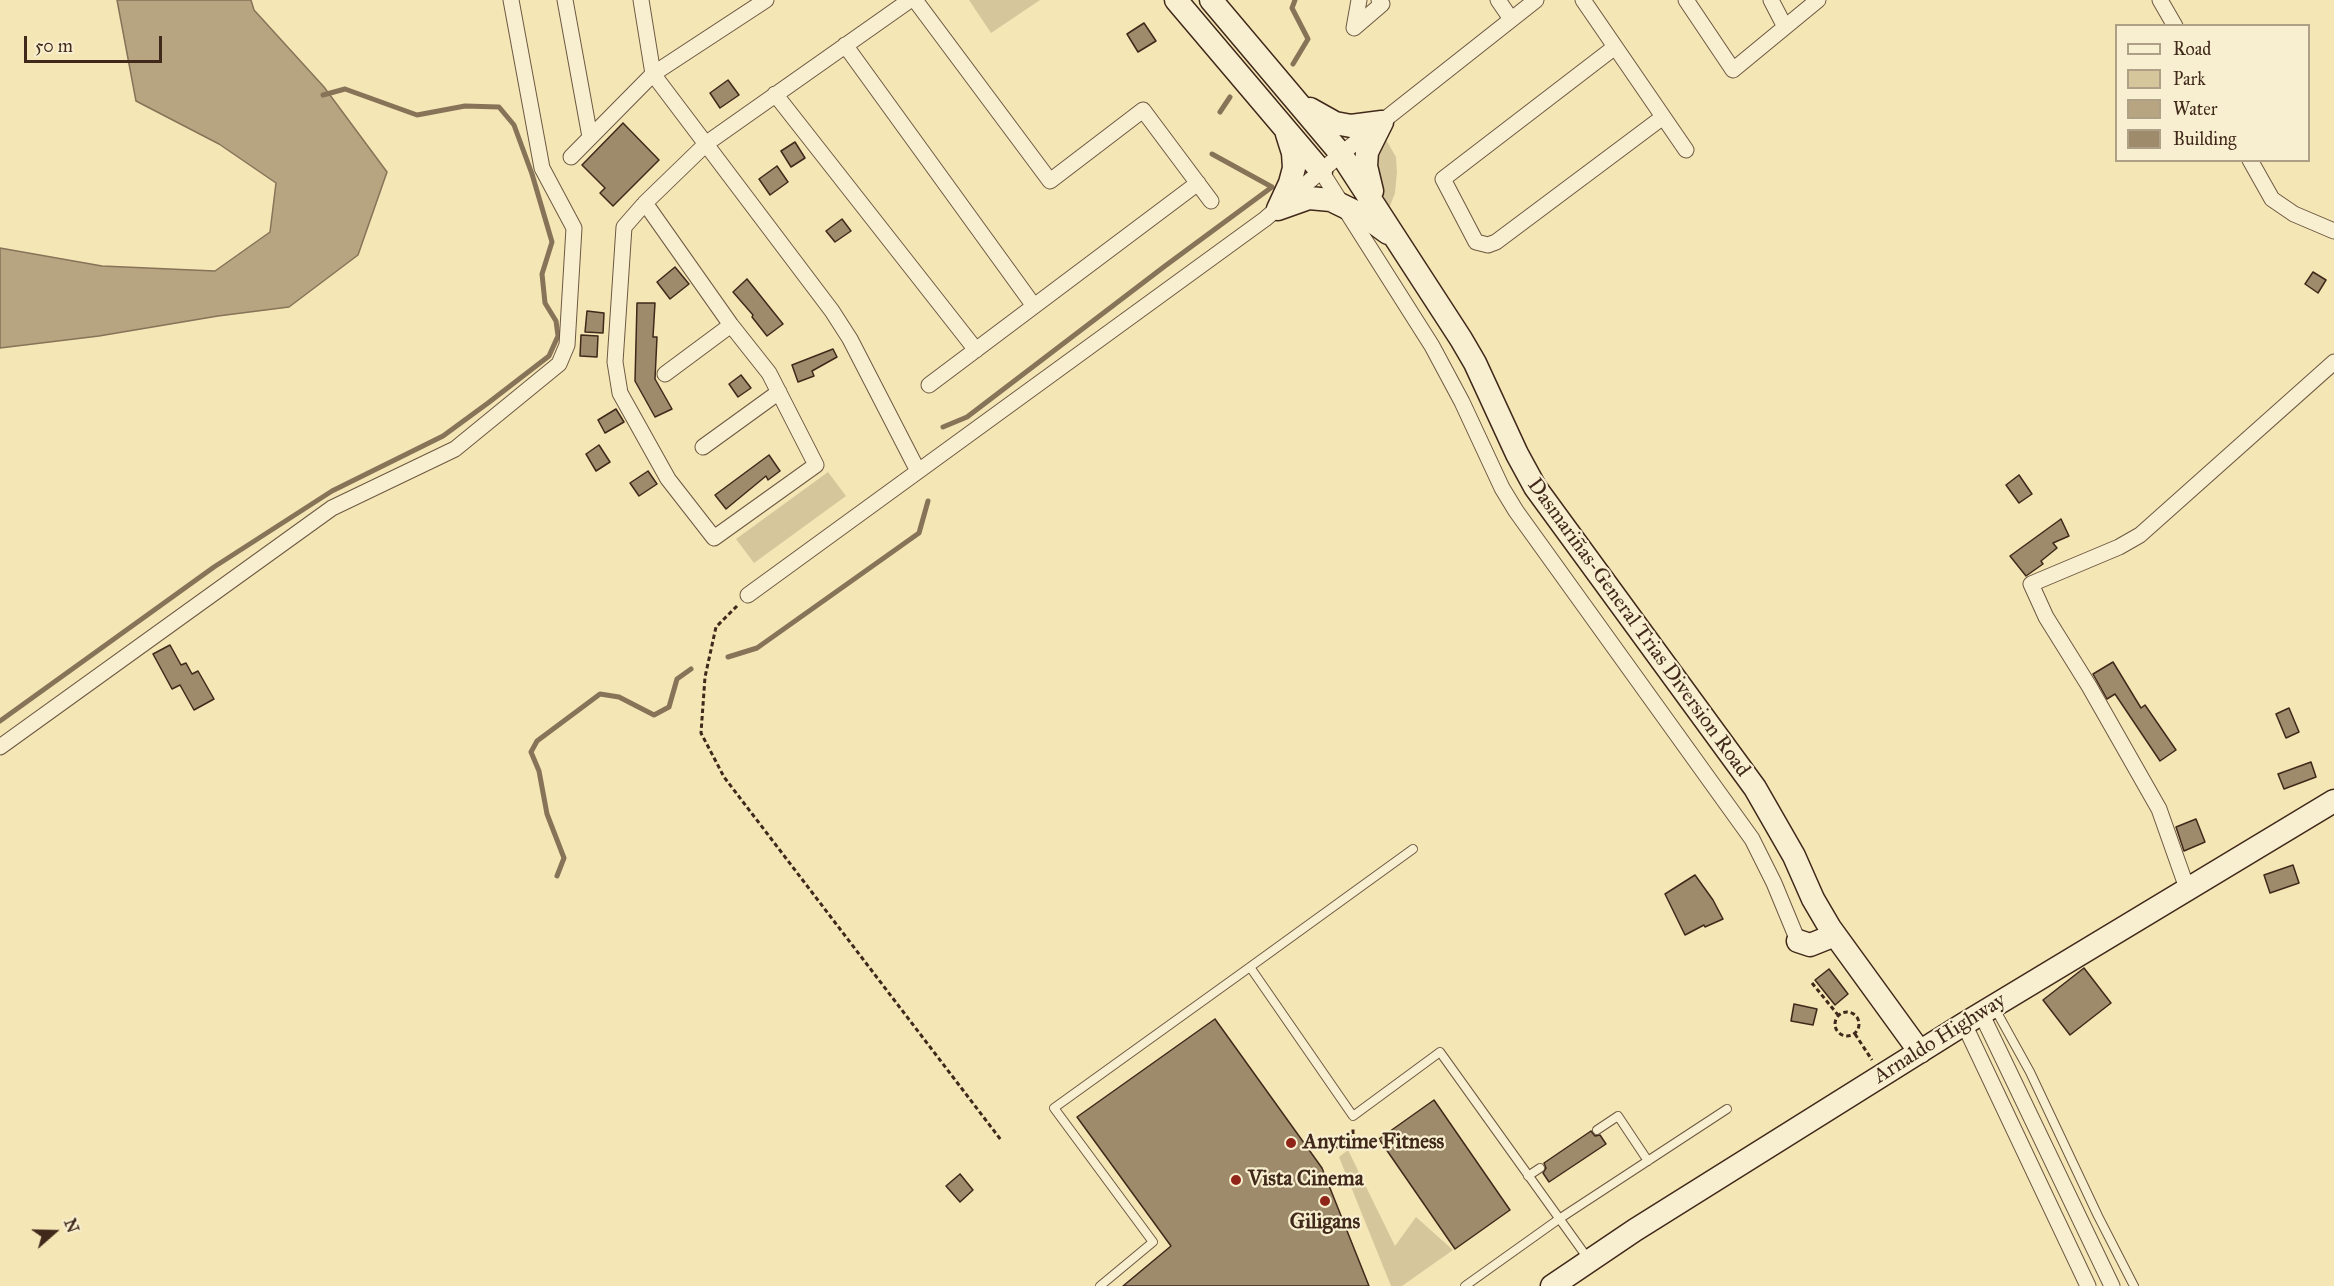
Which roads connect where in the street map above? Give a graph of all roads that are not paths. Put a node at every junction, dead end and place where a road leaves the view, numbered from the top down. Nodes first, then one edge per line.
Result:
1 (511, 0) edge
2 (565, 0) edge
3 (641, 0) edge
4 (766, 0) edge
5 (910, 0) edge
6 (915, 0) edge
7 (1176, 0) edge
8 (1211, 0) edge
9 (1359, 0) edge
10 (1379, 0) edge
11 (1498, 0) edge
12 (1536, 0) edge
13 (1583, 0) edge
14 (1686, 0) edge
15 (1771, 0) edge
16 (1818, 0) edge
17 (2160, 0) edge
18 (1511, 19) junction
19 (2174, 24) edge
20 (1785, 27) junction
21 (845, 45) junction
22 (1615, 48) junction
23 (653, 74) junction
24 (776, 93) junction
25 (1299, 104) junction
26 (1664, 117) junction
27 (1382, 122) junction
28 (1286, 130) junction
29 (590, 137) junction
30 (707, 143) junction
31 (1686, 150) dead end
32 (1341, 154) junction
33 (571, 157) dead end
34 (2251, 162) edge
35 (1321, 171) junction
36 (1198, 183) junction
37 (1211, 201) dead end
38 (645, 203) junction
39 (1343, 206) junction
40 (1278, 209) junction
41 (1379, 213) junction
42 (2334, 231) edge
43 (1404, 250) junction
44 (1034, 306) junction
45 (731, 324) junction
46 (976, 350) junction
47 (2334, 362) edge
48 (665, 374) dead end
49 (928, 385) dead end
50 (778, 392) junction
51 (703, 447) dead end
52 (918, 471) junction
53 (748, 596) road end
54 (0, 747) edge
55 (2334, 801) edge
56 (1413, 849) dead end
57 (2188, 891) junction
58 (1835, 935) junction
59 (1797, 941) joint
60 (1250, 967) junction
61 (1980, 1014) junction
62 (1920, 1052) junction
63 (1727, 1109) dead end
64 (1597, 1130) dead end
65 (1648, 1161) junction
66 (1540, 1168) dead end
67 (1528, 1176) junction
68 (1559, 1219) junction
69 (1589, 1260) junction
70 (1101, 1286) edge
71 (1465, 1286) edge
72 (1552, 1286) edge
73 (2088, 1286) edge
74 (2112, 1286) edge
75 (2134, 1286) edge

1 - 54 street
2 - 29 street
3 - 23 street
4 - 23 street
5 - 21 street
6 - 36 street
7 - 28 street, Dasmariñas-General Trias Diversion Road
8 - 25 street, Dasmariñas-General Trias Diversion Road
9 - 10 street
11 - 18 street
12 - 18 street
13 - 22 street
14 - 20 street
15 - 20 street
16 - 20 street
17 - 19 street
18 - 27 street
21 - 24 street
21 - 44 street
22 - 26 street
22 - 26 street
23 - 29 street
23 - 30 street
24 - 30 street
24 - 46 street
25 - 27 street
25 - 32 street, Dasmariñas-General Trias Diversion Road
26 - 31 street
27 - 32 street
27 - 41 street
28 - 35 street, Dasmariñas-General Trias Diversion Road
28 - 40 street
29 - 33 street
30 - 38 street
30 - 52 street
32 - 35 street
32 - 41 street, Dasmariñas-General Trias Diversion Road
34 - 42 street
35 - 39 street, Dasmariñas-General Trias Diversion Road
35 - 40 street
36 - 37 street
36 - 44 street
38 - 45 street
38 - 50 street
39 - 40 street
39 - 43 street
39 - 59 street, Dasmariñas-General Trias Diversion Road
40 - 52 street
41 - 43 street, Dasmariñas-General Trias Diversion Road
43 - 58 street, Dasmariñas-General Trias Diversion Road
44 - 46 street
45 - 48 street
45 - 50 street
46 - 49 street
47 - 57 street
50 - 51 street
52 - 53 street
55 - 57 street, Arnaldo Highway
56 - 60 lane
57 - 61 street, Arnaldo Highway
58 - 59 street
58 - 62 street, Dasmariñas-General Trias Diversion Road
60 - 67 lane
60 - 70 lane
61 - 62 street, Arnaldo Highway
61 - 73 street
61 - 74 street
61 - 75 lane
62 - 69 street, Arnaldo Highway
63 - 65 lane
64 - 65 lane
65 - 68 lane
66 - 67 lane
67 - 68 lane
68 - 69 lane
68 - 71 lane
69 - 72 street, Arnaldo Highway

